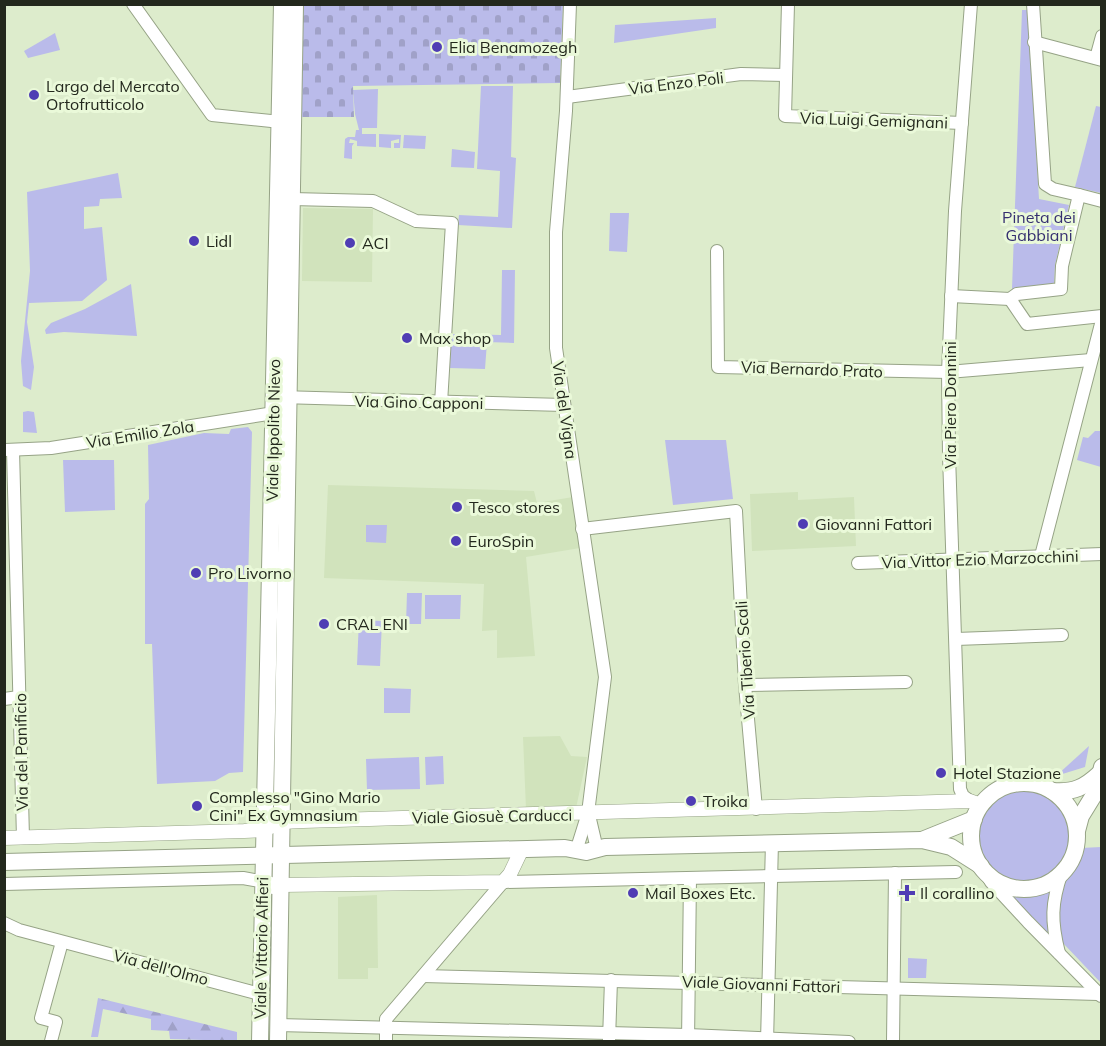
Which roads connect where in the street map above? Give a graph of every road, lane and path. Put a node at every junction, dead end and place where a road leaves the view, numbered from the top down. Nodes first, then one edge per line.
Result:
1 (133, 4) edge
2 (282, 4) edge
3 (295, 4) edge
4 (570, 4) edge
5 (789, 4) edge
6 (971, 4) edge
7 (1033, 4) edge
8 (1101, 36) edge
9 (1034, 42) junction
10 (1099, 59) edge
11 (786, 75) junction
12 (567, 97) junction
13 (280, 122) junction
14 (962, 123) junction
15 (1079, 195) junction
16 (292, 199) junction
17 (1101, 201) edge
18 (717, 251) dead end
19 (951, 296) junction
20 (1010, 299) junction
21 (1101, 318) edge
22 (1091, 360) junction
23 (948, 372) junction
24 (279, 402) junction
25 (441, 403) junction
26 (564, 405) junction
27 (9, 450) edge
28 (582, 529) junction
29 (1101, 554) edge
30 (1041, 556) junction
31 (953, 559) junction
32 (858, 563) dead end
33 (1062, 635) dead end
34 (956, 639) junction
35 (906, 682) dead end
36 (746, 685) junction
37 (20, 697) junction
38 (4, 699) edge
39 (1101, 770) edge
40 (1052, 791) junction
41 (756, 808) junction
42 (975, 808) junction
43 (588, 813) junction
44 (282, 822) junction
45 (263, 830) junction
46 (1077, 831) junction
47 (23, 837) junction
48 (4, 838) edge
49 (922, 840) junction
50 (772, 842) junction
51 (600, 846) junction
52 (572, 847) junction
53 (522, 849) junction
54 (263, 855) junction
55 (282, 855) junction
56 (4, 862) edge
57 (982, 868) junction
58 (956, 872) dead end
59 (1062, 872) junction
60 (895, 873) junction
61 (771, 876) junction
62 (690, 878) junction
63 (503, 882) junction
64 (4, 884) edge
65 (281, 885) junction
66 (263, 887) junction
67 (4, 923) edge
68 (62, 942) junction
69 (1059, 954) junction
70 (423, 976) junction
71 (611, 980) junction
72 (689, 982) junction
73 (768, 984) junction
74 (894, 988) junction
75 (261, 994) junction
76 (1100, 995) edge
77 (386, 1028) junction
78 (278, 1033) edge
79 (609, 1037) edge
80 (688, 1038) edge
81 (767, 1040) edge
82 (51, 1041) edge
83 (260, 1041) edge
84 (386, 1041) edge
85 (849, 1041) edge
86 (894, 1041) edge

1 - 13 street
2 - 13 main road, Viale Ippolito Nievo
3 - 16 main road, Viale Ippolito Nievo
4 - 12 street, Via del Vigna
5 - 11 street
6 - 14 street, Via Piero Donnini
7 - 9 street
8 - 10 street
9 - 10 street
9 - 15 street
11 - 12 street, Via Enzo Poli
11 - 14 street, Via Luigi Gemignani
12 - 26 street, Via del Vigna
13 - 24 main road, Viale Ippolito Nievo
14 - 19 street, Via Piero Donnini
15 - 17 street
15 - 20 street
16 - 24 main road, Viale Ippolito Nievo
16 - 25 street
18 - 23 street, Via Bernardo Prato
19 - 20 street
19 - 23 street, Via Piero Donnini
20 - 21 street
21 - 22 street
22 - 23 street
22 - 30 street
23 - 31 street, Via Piero Donnini
24 - 25 street, Via Gino Capponi
24 - 27 street, Via Emilio Zola
24 - 44 main road, Viale Ippolito Nievo
24 - 45 main road, Viale Ippolito Nievo
25 - 26 street, Via Gino Capponi
26 - 28 street, Via del Vigna
27 - 37 street, Via del Panificio
28 - 36 street, Via Tiberio Scali
28 - 43 street, Via del Vigna
29 - 30 street, Via Vittor Ezio Marzocchini
30 - 31 street, Via Vittor Ezio Marzocchini
31 - 32 street, Via Vittor Ezio Marzocchini
31 - 34 street, Via Piero Donnini
33 - 34 street
34 - 42 street, Via Piero Donnini
35 - 36 street
36 - 41 street, Via Tiberio Scali
37 - 38 street
37 - 47 street, Via del Panificio
39 - 40 main road
39 - 46 main road
40 - 42 main road
40 - 46 main road
41 - 42 street, Viale Giosuè Carducci
41 - 43 street, Viale Giosuè Carducci
42 - 49 main road, Viale Giosuè Carducci
42 - 57 main road
43 - 44 street, Viale Giosuè Carducci
43 - 51 street
43 - 52 street
44 - 45 street, Viale Giosuè Carducci
44 - 55 main road, Viale Ippolito Nievo
45 - 47 street, Viale Giosuè Carducci
45 - 54 main road, Viale Ippolito Nievo
46 - 59 main road
47 - 48 street, Viale Giosuè Carducci
49 - 50 main road, Viale Giosuè Carducci
49 - 57 main road, Viale Giosuè Carducci
50 - 51 main road, Viale Giosuè Carducci
50 - 61 street
51 - 52 main road, Viale Giosuè Carducci
52 - 53 main road, Viale Giosuè Carducci
53 - 55 main road, Viale Giosuè Carducci
53 - 63 street, Viale Giosuè Carducci
54 - 55 main road, Viale Giosuè Carducci
54 - 56 main road, Viale Giosuè Carducci
54 - 66 main road, Viale Vittorio Alfieri
55 - 65 main road, Viale Vittorio Alfieri
57 - 59 main road
57 - 69 street
58 - 60 street
59 - 69 street
60 - 61 street
60 - 74 street
61 - 62 street
61 - 73 street
62 - 63 street
62 - 72 street
63 - 65 street
63 - 70 street
64 - 66 street
65 - 66 street
65 - 78 main road, Viale Vittorio Alfieri
66 - 75 main road, Viale Vittorio Alfieri
67 - 68 street, Via dell'Olmo
68 - 75 street, Via dell'Olmo
68 - 82 street
69 - 76 street
70 - 71 street, Viale Giovanni Fattori
70 - 77 street
71 - 72 street, Viale Giovanni Fattori
71 - 79 street
72 - 73 street, Viale Giovanni Fattori
72 - 80 street
73 - 74 street, Viale Giovanni Fattori
73 - 81 street
74 - 76 street, Viale Giovanni Fattori
74 - 86 street
75 - 83 main road, Viale Vittorio Alfieri
77 - 78 street
77 - 79 street
77 - 84 street
79 - 80 street
80 - 81 street
81 - 85 street

